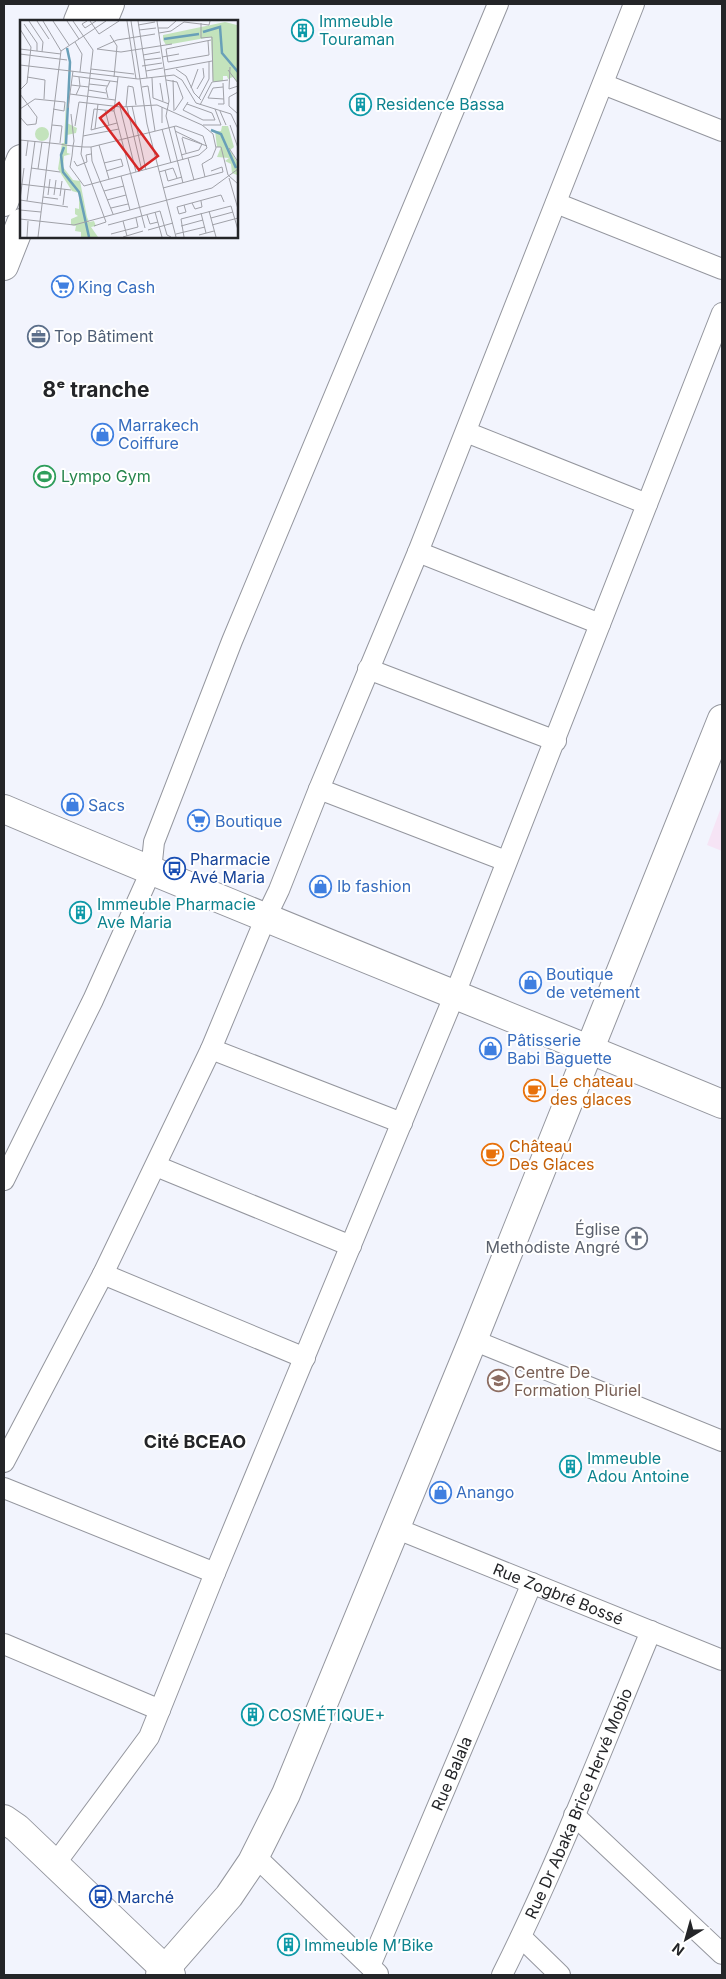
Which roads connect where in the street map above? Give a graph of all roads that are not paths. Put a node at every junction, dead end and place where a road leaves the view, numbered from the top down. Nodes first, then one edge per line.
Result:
1 (85, 4) edge
2 (110, 4) edge
3 (498, 4) edge
4 (634, 4) edge
5 (78, 20) edge
6 (103, 20) edge
7 (603, 84) junction
8 (722, 131) edge
9 (20, 162) edge
10 (4, 202) edge
11 (556, 203) junction
12 (20, 226) edge
13 (4, 266) edge
14 (722, 269) edge
15 (722, 313) edge
16 (466, 432) junction
17 (647, 504) junction
18 (418, 552) junction
19 (600, 624) junction
20 (368, 669) junction
21 (722, 719) edge
22 (556, 741) junction
23 (319, 789) junction
24 (4, 809) edge
25 (506, 861) junction
26 (150, 871) junction
27 (266, 918) junction
28 (455, 994) junction
29 (211, 1049) junction
30 (590, 1050) junction
31 (722, 1104) edge
32 (402, 1123) junction
33 (156, 1166) junction
34 (4, 1180) edge
35 (351, 1246) junction
36 (103, 1274) junction
37 (473, 1340) junction
38 (305, 1358) junction
39 (722, 1441) edge
40 (4, 1462) edge
41 (4, 1488) edge
42 (396, 1528) junction
43 (215, 1573) junction
44 (532, 1583) junction
45 (651, 1631) junction
46 (4, 1644) edge
47 (722, 1660) edge
48 (160, 1710) junction
49 (574, 1815) junction
50 (4, 1819) edge
51 (255, 1856) junction
52 (55, 1864) junction
53 (521, 1937) junction
54 (722, 1954) edge
55 (375, 1970) edge
56 (166, 1973) edge
57 (502, 1975) edge
58 (560, 1975) edge

1 - 5 street
2 - 6 street
3 - 26 street
4 - 7 street
7 - 8 street
7 - 11 street
9 - 10 street
11 - 14 street
11 - 16 street
12 - 13 street
15 - 17 street
16 - 17 street
16 - 18 street
17 - 19 street
18 - 19 street
18 - 20 street
19 - 22 street
20 - 22 street
20 - 23 street
21 - 30 street
22 - 25 street
23 - 25 street
23 - 27 street
24 - 26 street
25 - 28 street
26 - 27 street
26 - 34 street
27 - 28 street
27 - 29 street
28 - 30 street
28 - 32 street
29 - 32 street
29 - 33 street
30 - 31 street
30 - 37 street
32 - 35 street
33 - 35 street
33 - 36 street
35 - 38 street
36 - 38 street
36 - 40 street
37 - 39 street
37 - 42 street
38 - 43 street
41 - 43 street
42 - 44 street, Rue Zogbré Bossé
42 - 51 street
43 - 48 street
44 - 45 street, Rue Zogbré Bossé
44 - 55 street, Rue Balala
45 - 47 street, Rue Zogbré Bossé
45 - 49 street, Rue Dr Abaka Brice Hervé Mobio
46 - 48 street
48 - 52 street
49 - 53 street, Rue Dr Abaka Brice Hervé Mobio
49 - 54 street
50 - 52 street
51 - 55 street
51 - 56 street
52 - 56 street
53 - 57 street, Rue Dr Abaka Brice Hervé Mobio
53 - 58 street

